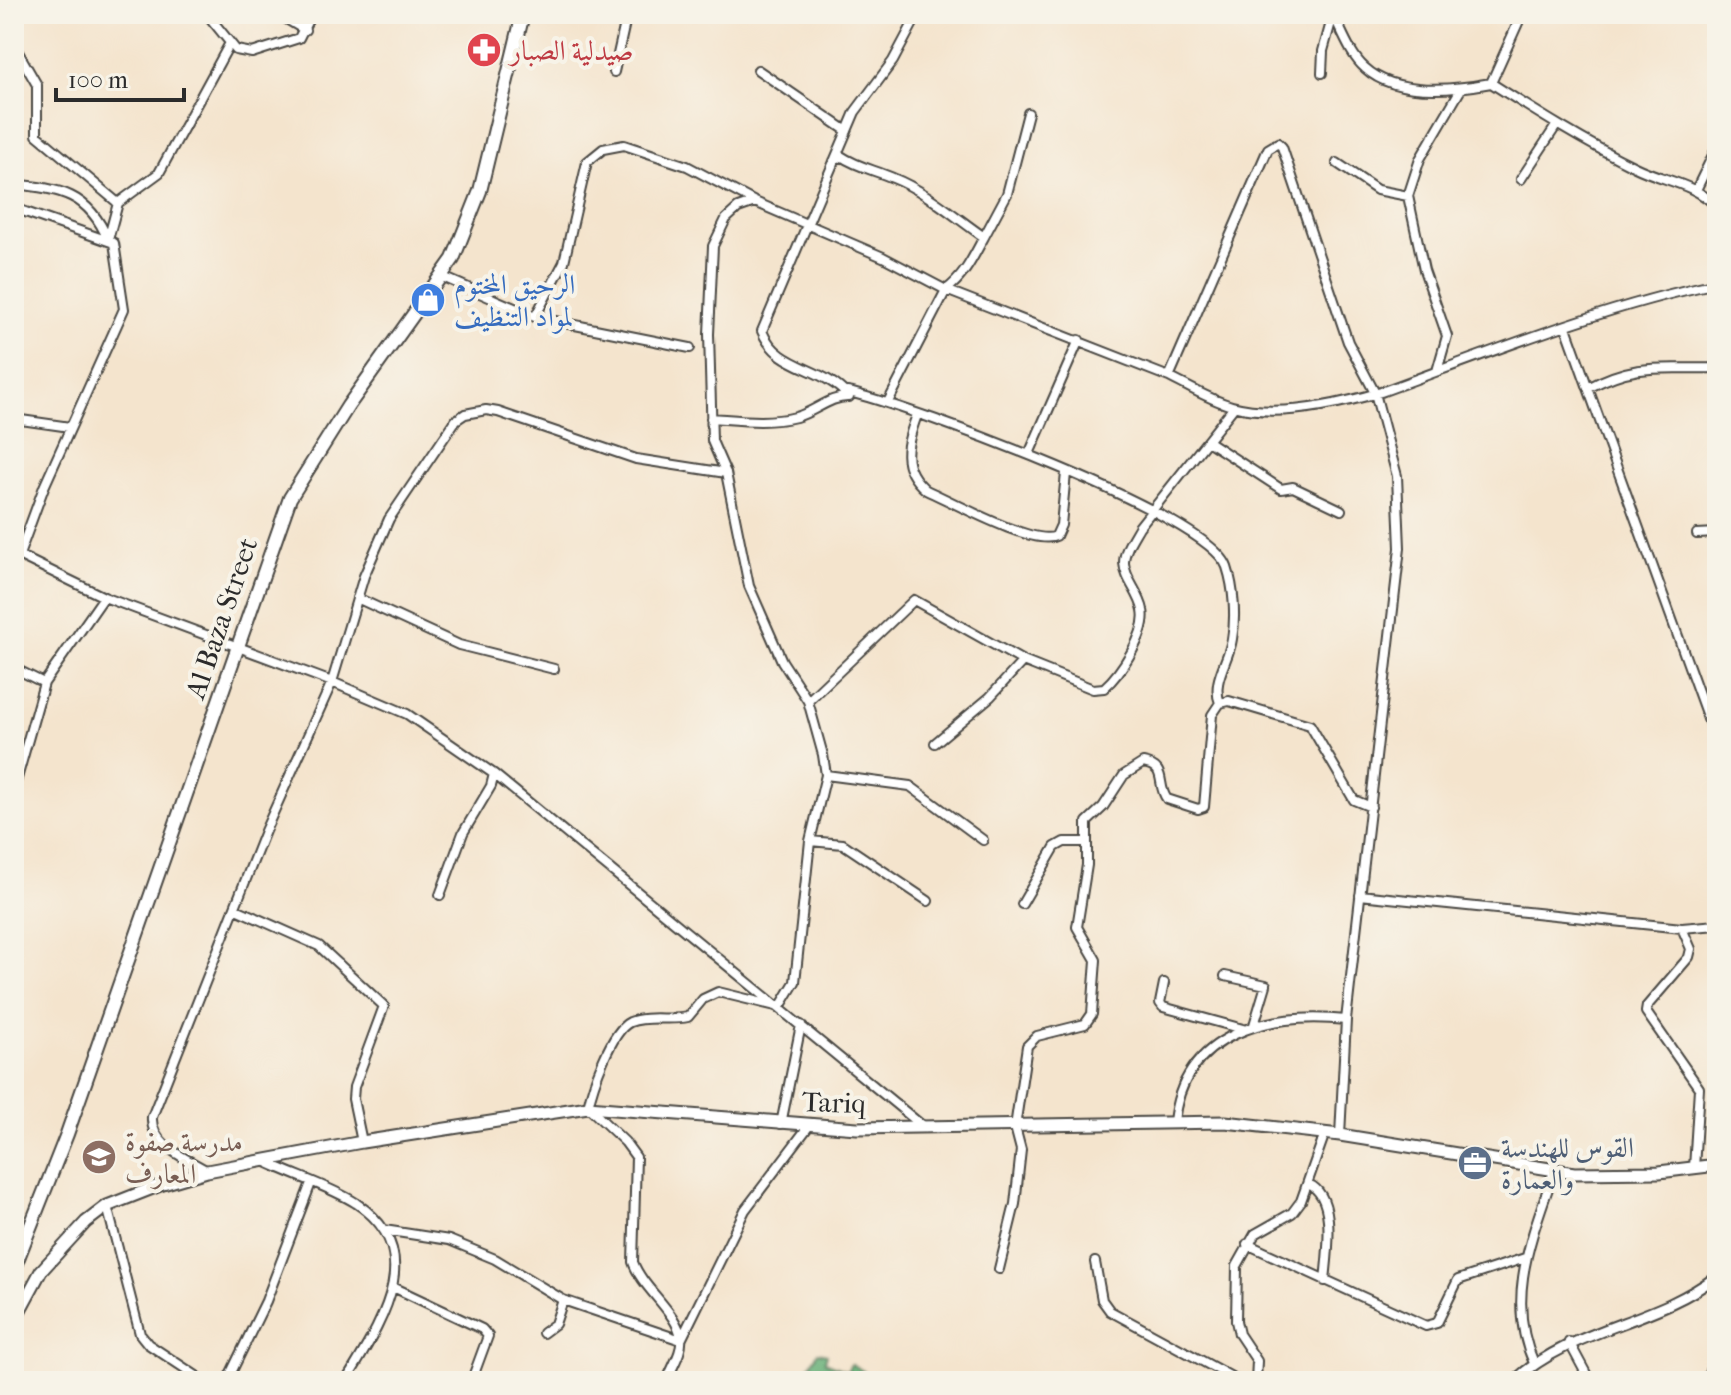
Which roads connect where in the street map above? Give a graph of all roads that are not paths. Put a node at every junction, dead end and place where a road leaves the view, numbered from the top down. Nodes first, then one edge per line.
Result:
1 (207, 14) edge
2 (278, 14) edge
3 (311, 14) edge
4 (523, 14) edge
5 (627, 14) edge
6 (918, 14) edge
7 (1333, 14) edge
8 (1522, 14) edge
9 (305, 30) junction
10 (230, 43) junction
11 (14, 45) edge
12 (758, 70) dead end
13 (614, 72) dead end
14 (1322, 73) dead end
15 (1491, 83) junction
16 (1461, 89) junction
17 (1028, 113) dead end
18 (1556, 126) junction
19 (847, 131) junction
20 (1717, 147) edge
21 (834, 161) junction
22 (1337, 163) dead end
23 (1521, 179) dead end
24 (14, 184) edge
25 (1696, 190) junction
26 (1408, 196) junction
27 (755, 202) junction
28 (118, 203) junction
29 (1717, 207) edge
30 (14, 208) edge
31 (808, 225) junction
32 (984, 237) junction
33 (108, 240) junction
34 (443, 277) junction
35 (1717, 283) edge
36 (946, 290) junction
37 (535, 317) junction
38 (1566, 327) junction
39 (1079, 340) junction
40 (690, 348) dead end
41 (1717, 368) edge
42 (1437, 371) junction
43 (1169, 377) junction
44 (1588, 388) junction
45 (1375, 393) junction
46 (849, 397) junction
47 (888, 402) junction
48 (1234, 407) junction
49 (917, 415) junction
50 (711, 418) junction
51 (14, 419) edge
52 (70, 427) junction
53 (1209, 442) junction
54 (1029, 454) junction
55 (726, 473) junction
56 (1066, 473) junction
57 (1154, 509) junction
58 (1341, 510) dead end
59 (1717, 533) edge
60 (1697, 534) dead end
61 (16, 554) edge
62 (104, 597) junction
63 (357, 598) junction
64 (236, 646) junction
65 (1023, 661) junction
66 (14, 668) edge
67 (554, 669) dead end
68 (332, 682) junction
69 (44, 683) junction
70 (808, 701) junction
71 (1220, 703) junction
72 (1715, 737) edge
73 (935, 743) dead end
74 (1717, 754) edge
75 (494, 774) junction
76 (826, 775) junction
77 (14, 789) edge
78 (1371, 807) junction
79 (983, 840) dead end
80 (810, 841) junction
81 (1087, 842) junction
82 (440, 895) dead end
83 (1360, 895) junction
84 (928, 901) dead end
85 (1022, 904) dead end
86 (236, 909) junction
87 (1717, 925) edge
88 (1682, 928) junction
89 (1225, 976) dead end
90 (1164, 983) dead end
91 (780, 1007) junction
92 (1346, 1020) junction
93 (801, 1025) junction
94 (1254, 1025) junction
95 (1243, 1029) junction
96 (588, 1107) junction
97 (1174, 1122) junction
98 (781, 1124) junction
99 (808, 1127) junction
100 (1015, 1127) junction
101 (926, 1129) junction
102 (1325, 1133) junction
103 (1340, 1135) junction
104 (362, 1142) junction
105 (266, 1162) junction
106 (1717, 1165) edge
107 (1694, 1168) junction
108 (207, 1171) junction
109 (1554, 1171) junction
110 (311, 1183) junction
111 (1308, 1184) junction
112 (107, 1206) junction
113 (384, 1230) junction
114 (1247, 1244) junction
115 (1525, 1258) junction
116 (1095, 1262) dead end
117 (14, 1268) edge
118 (999, 1269) dead end
119 (1717, 1276) edge
120 (1325, 1281) junction
121 (393, 1287) junction
122 (563, 1300) junction
123 (18, 1302) edge
124 (14, 1321) edge
125 (543, 1333) dead end
126 (681, 1340) junction
127 (1569, 1342) junction
128 (1717, 1348) edge
129 (1534, 1363) junction
130 (204, 1381) edge
131 (227, 1381) edge
132 (346, 1381) edge
133 (481, 1381) edge
134 (667, 1381) edge
135 (1239, 1381) edge
136 (1256, 1381) edge
137 (1514, 1381) edge
138 (1590, 1381) edge
139 (1707, 1381) edge

1 - 10 street
2 - 9 street
3 - 9 street
4 - 34 main road, Al Baza Street
5 - 13 street
6 - 19 street
7 - 14 street
7 - 16 street
8 - 15 street
9 - 10 street
10 - 28 street
11 - 28 street
12 - 19 street
15 - 16 street
15 - 18 street
16 - 26 street
17 - 32 street
18 - 23 street
18 - 25 street
19 - 21 street
20 - 25 street
21 - 31 street
21 - 32 street
22 - 26 street
24 - 33 street
25 - 29 street
26 - 42 street
27 - 31 street
27 - 37 street
27 - 50 street
28 - 33 street
30 - 33 street
31 - 36 street
31 - 46 street
32 - 36 street
33 - 52 street
34 - 37 street
34 - 64 main road, Al Baza Street
35 - 38 street
36 - 39 street
36 - 47 street
37 - 40 street
38 - 42 street
38 - 44 street
39 - 43 street
39 - 54 street
41 - 44 street
42 - 45 street
43 - 45 street
43 - 48 street
44 - 72 street
45 - 48 street
45 - 78 street
46 - 47 street
46 - 50 street
47 - 49 street
48 - 53 street
49 - 54 street
49 - 56 street
50 - 55 street
51 - 52 street
52 - 61 street
53 - 57 street
53 - 58 street
54 - 56 street
55 - 63 street
55 - 70 street
56 - 57 street
57 - 65 street
57 - 71 street
59 - 60 street
61 - 62 street
62 - 64 street
62 - 69 street
63 - 67 street
63 - 68 street
64 - 68 street
64 - 117 main road, Al Baza Street
65 - 70 street
65 - 73 street
66 - 69 street
68 - 75 street
68 - 86 street
69 - 77 street
70 - 76 street
71 - 78 street
71 - 81 street
72 - 74 street
75 - 82 street
75 - 91 street
76 - 79 street
76 - 80 street
78 - 83 street
80 - 84 street
80 - 91 street
81 - 85 street
81 - 100 street
83 - 88 street
83 - 92 street
86 - 104 street
86 - 108 street
87 - 88 street
88 - 107 street
89 - 94 street
90 - 95 street
91 - 93 street
91 - 96 street
92 - 94 street
92 - 103 street
93 - 98 street
93 - 101 street
94 - 95 street
95 - 97 street
96 - 98 main road, Tariq
96 - 104 main road, Tariq
96 - 126 street
97 - 100 main road, Tariq
97 - 102 main road, Tariq
98 - 99 main road, Tariq
99 - 101 main road, Tariq
99 - 126 street
100 - 101 main road, Tariq
100 - 118 street
102 - 103 main road, Tariq
102 - 111 street
103 - 109 main road, Tariq
104 - 105 main road, Tariq
105 - 108 main road, Tariq
105 - 110 street
106 - 107 main road, Tariq
107 - 109 main road, Tariq
108 - 112 main road, Tariq
109 - 115 street
110 - 113 street
110 - 131 street
111 - 114 street
111 - 120 street
112 - 123 main road, Tariq
112 - 130 street
113 - 121 street
113 - 122 street
114 - 120 street
114 - 136 street
115 - 120 street
115 - 129 street
116 - 135 street
119 - 127 street
121 - 132 street
121 - 133 street
122 - 125 street
122 - 126 street
123 - 124 main road, Tariq
126 - 134 street
127 - 129 street
127 - 138 street
128 - 139 street
129 - 137 street

